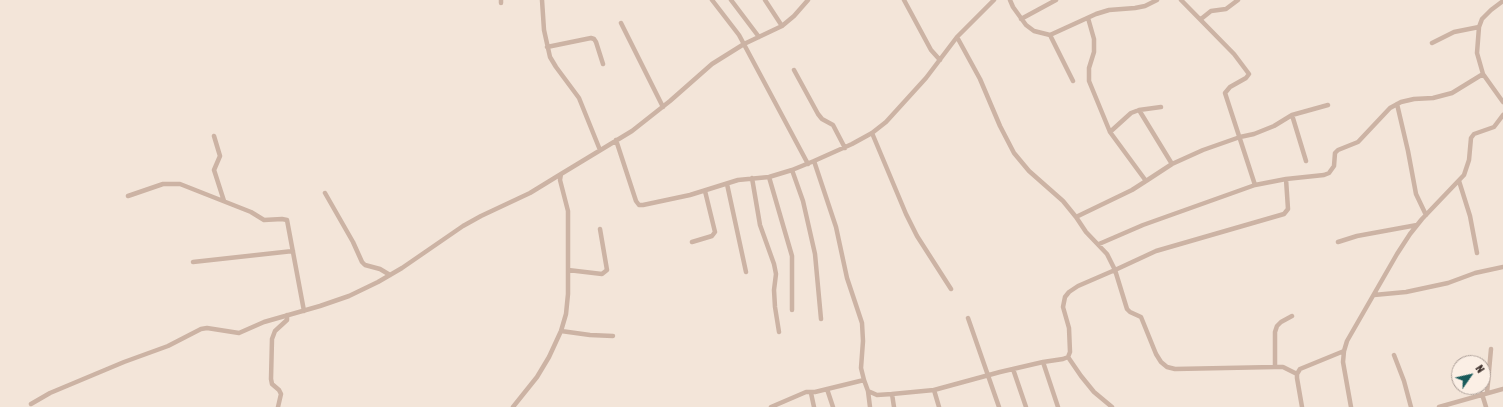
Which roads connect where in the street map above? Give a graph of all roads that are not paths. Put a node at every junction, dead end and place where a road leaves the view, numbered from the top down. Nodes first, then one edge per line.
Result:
1 (542, 0) edge
2 (712, 0) edge
3 (731, 0) edge
4 (765, 0) edge
5 (808, 0) edge
6 (904, 0) edge
7 (994, 0) edge
8 (1010, 0) edge
9 (1056, 0) edge
10 (1157, 0) edge
11 (1181, 0) edge
12 (1238, 0) edge
13 (1503, 1) edge
14 (1088, 18) junction
15 (1021, 19) junction
16 (1201, 19) junction
17 (621, 23) dead end
18 (782, 26) junction
19 (1478, 27) junction
20 (1050, 35) junction
21 (759, 37) junction
22 (957, 37) junction
23 (1432, 43) dead end
24 (744, 44) junction
25 (547, 47) junction
26 (940, 60) junction
27 (603, 64) dead end
28 (794, 70) dead end
29 (1483, 74) junction
30 (1072, 81) dead end
31 (1502, 100) edge
32 (1398, 104) junction
33 (1328, 105) dead end
34 (663, 107) junction
35 (1161, 107) dead end
36 (1139, 110) junction
37 (1292, 115) junction
38 (1503, 115) edge
39 (1110, 132) junction
40 (872, 133) junction
41 (214, 136) dead end
42 (1240, 137) junction
43 (616, 140) junction
44 (844, 148) junction
45 (600, 150) junction
46 (814, 161) junction
47 (1306, 161) dead end
48 (808, 164) junction
49 (1172, 164) junction
50 (792, 170) junction
51 (561, 174) junction
52 (769, 177) junction
53 (752, 178) junction
54 (1286, 179) junction
55 (1146, 181) junction
56 (1459, 181) junction
57 (727, 184) junction
58 (1255, 185) junction
59 (705, 191) junction
60 (324, 193) dead end
61 (128, 196) dead end
62 (224, 201) junction
63 (1426, 215) junction
64 (1076, 217) junction
65 (1417, 226) junction
66 (600, 228) dead end
67 (692, 242) dead end
68 (1338, 242) dead end
69 (1099, 244) junction
70 (293, 251) junction
71 (1478, 253) dead end
72 (192, 262) dead end
73 (1503, 266) edge
74 (568, 270) junction
75 (1115, 270) junction
76 (746, 272) dead end
77 (390, 276) junction
78 (951, 289) dead end
79 (1374, 295) junction
80 (792, 310) dead end
81 (304, 311) junction
82 (288, 315) junction
83 (1292, 316) dead end
84 (968, 318) dead end
85 (821, 319) dead end
86 (561, 331) junction
87 (779, 332) dead end
88 (613, 336) dead end
89 (1492, 349) dead end
90 (1344, 351) junction
91 (1394, 355) dead end
92 (1068, 357) junction
93 (1491, 358) edge
94 (1044, 362) junction
95 (1275, 367) junction
96 (1013, 369) junction
97 (1297, 374) junction
98 (987, 376) junction
99 (864, 380) junction
100 (827, 389) junction
101 (1503, 389) edge
102 (934, 390) junction
103 (868, 391) junction
104 (1491, 391) edge
105 (811, 393) junction
106 (892, 394) junction
107 (1479, 395) edge
108 (1482, 395) edge
109 (31, 404) dead end
110 (278, 407) edge
111 (513, 407) edge
112 (771, 407) edge
113 (814, 407) edge
114 (832, 407) edge
115 (870, 407) edge
116 (894, 407) edge
117 (939, 407) edge
118 (998, 407) edge
119 (1026, 407) edge
120 (1058, 407) edge
121 (1112, 407) edge
122 (1302, 407) edge
123 (1351, 407) edge
124 (1411, 407) edge
125 (1439, 407) edge
126 (1486, 407) edge

1 - 25 street
2 - 24 street
3 - 21 street
4 - 18 street
5 - 18 street
6 - 26 street
7 - 22 street
8 - 15 street
9 - 15 street
10 - 14 street
11 - 16 street
12 - 16 street
13 - 19 street
14 - 20 street
14 - 39 street
15 - 20 street
16 - 42 street
17 - 34 street
18 - 21 street
19 - 23 street
19 - 29 street
20 - 30 street
21 - 24 street
22 - 26 street
22 - 64 street
24 - 34 street
24 - 48 street
25 - 27 street
25 - 45 street
26 - 40 street
28 - 44 street
29 - 31 street
29 - 32 street
32 - 54 street
32 - 63 street
33 - 37 street
34 - 43 street
35 - 36 street
36 - 39 street
36 - 49 street
37 - 42 street
37 - 47 street
38 - 56 street
39 - 55 street
40 - 44 street
40 - 78 street
41 - 62 street
42 - 49 street
42 - 58 street
43 - 45 street
43 - 59 street
44 - 46 street
45 - 51 street
46 - 48 street
46 - 99 street
48 - 50 street
49 - 55 street
50 - 52 street
50 - 85 street
51 - 74 street
51 - 77 street
52 - 53 street
52 - 80 street
53 - 57 street
53 - 87 street
54 - 58 street
54 - 75 street
55 - 64 street
56 - 63 street
56 - 71 street
57 - 59 street
57 - 76 street
58 - 69 street
59 - 67 street
60 - 77 street
61 - 62 street
62 - 70 street
63 - 65 street
64 - 69 street
65 - 68 street
65 - 79 street
66 - 74 street
69 - 75 street
70 - 72 street
70 - 81 street
73 - 79 street
74 - 86 street
75 - 92 street
75 - 95 street
77 - 81 street
79 - 90 street
81 - 82 street
82 - 109 street
82 - 110 street
83 - 95 street
84 - 98 street
86 - 88 street
86 - 111 street
89 - 93 street
90 - 97 street
90 - 123 street
91 - 124 street
92 - 94 street
92 - 121 street
94 - 96 street
94 - 120 street
95 - 97 street
96 - 98 street
96 - 119 street
97 - 122 street
98 - 102 street
98 - 118 street
99 - 100 street
99 - 103 street
100 - 105 street
100 - 114 street
101 - 104 street
102 - 106 street
102 - 117 street
103 - 106 street
103 - 115 street
105 - 112 street
105 - 113 street
106 - 116 street
107 - 125 street
108 - 126 street

